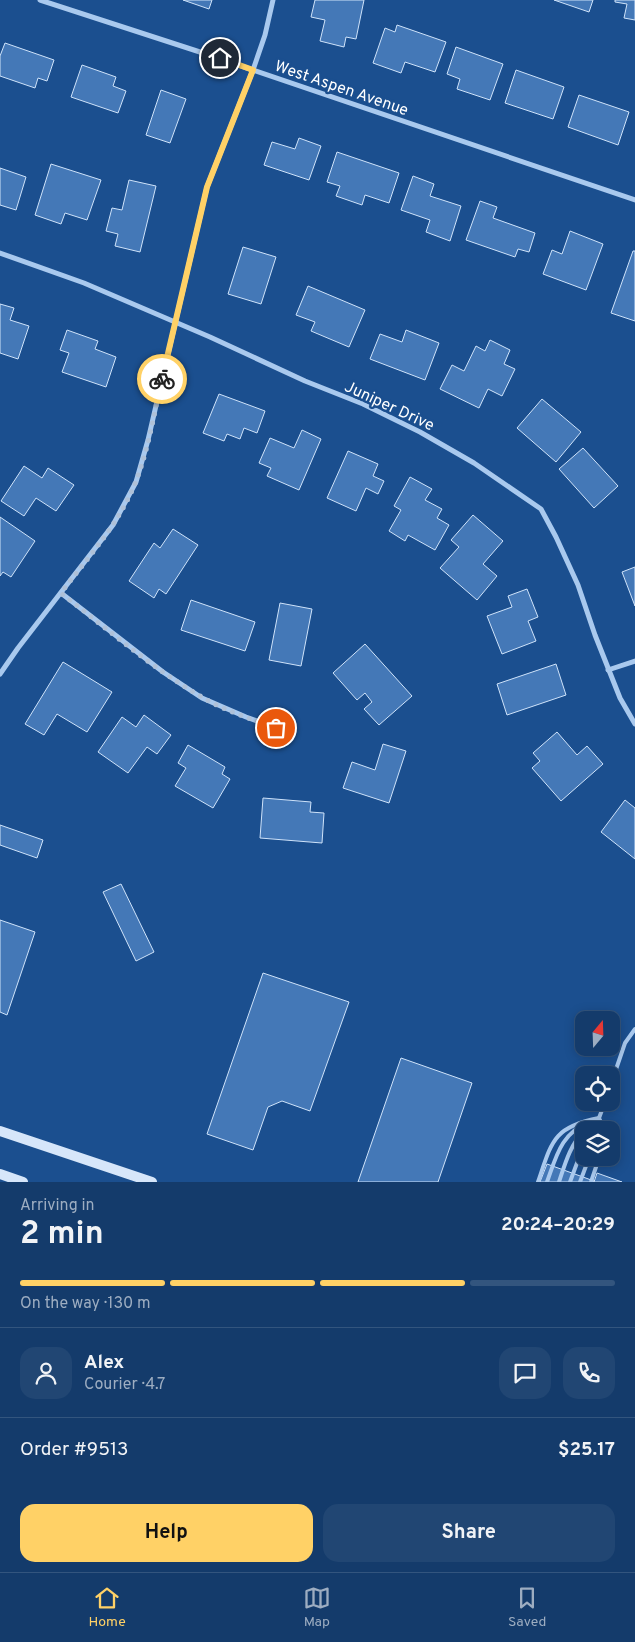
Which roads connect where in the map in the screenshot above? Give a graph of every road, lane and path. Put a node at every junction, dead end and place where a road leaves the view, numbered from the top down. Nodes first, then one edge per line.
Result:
1 (40, 0) edge
2 (273, 0) edge
3 (253, 70) junction
4 (635, 200) edge
5 (0, 253) edge
6 (175, 322) junction
7 (61, 593) junction
8 (635, 661) edge
9 (608, 670) junction
10 (0, 674) edge
11 (635, 724) edge
12 (291, 733) dead end
13 (635, 1029) edge
14 (618, 1066) edge
15 (602, 1111) edge
16 (599, 1118) junction
17 (595, 1121) edge
18 (597, 1121) edge
19 (598, 1121) edge
20 (600, 1121) edge
21 (0, 1131) edge
22 (575, 1140) edge
23 (576, 1166) edge
24 (586, 1166) edge
25 (596, 1166) edge
26 (0, 1174) edge
27 (23, 1182) edge
28 (152, 1182) edge
29 (538, 1182) edge
30 (547, 1182) edge
31 (559, 1182) edge
32 (570, 1182) edge
33 (580, 1182) edge
34 (591, 1182) edge

1 - 3 street, West Aspen Avenue
2 - 3 street
3 - 4 street, West Aspen Avenue
3 - 6 street
5 - 6 street, Juniper Drive
6 - 7 street
6 - 9 street, Juniper Drive
7 - 10 street
7 - 12 street
8 - 9 street
9 - 11 street, Juniper Drive
13 - 14 lane
15 - 16 lane
16 - 17 lane
16 - 18 lane
16 - 19 lane
16 - 20 lane
16 - 29 lane
16 - 30 lane
21 - 28 main road
22 - 31 lane
23 - 32 lane
24 - 33 lane
25 - 34 lane
26 - 27 main road

